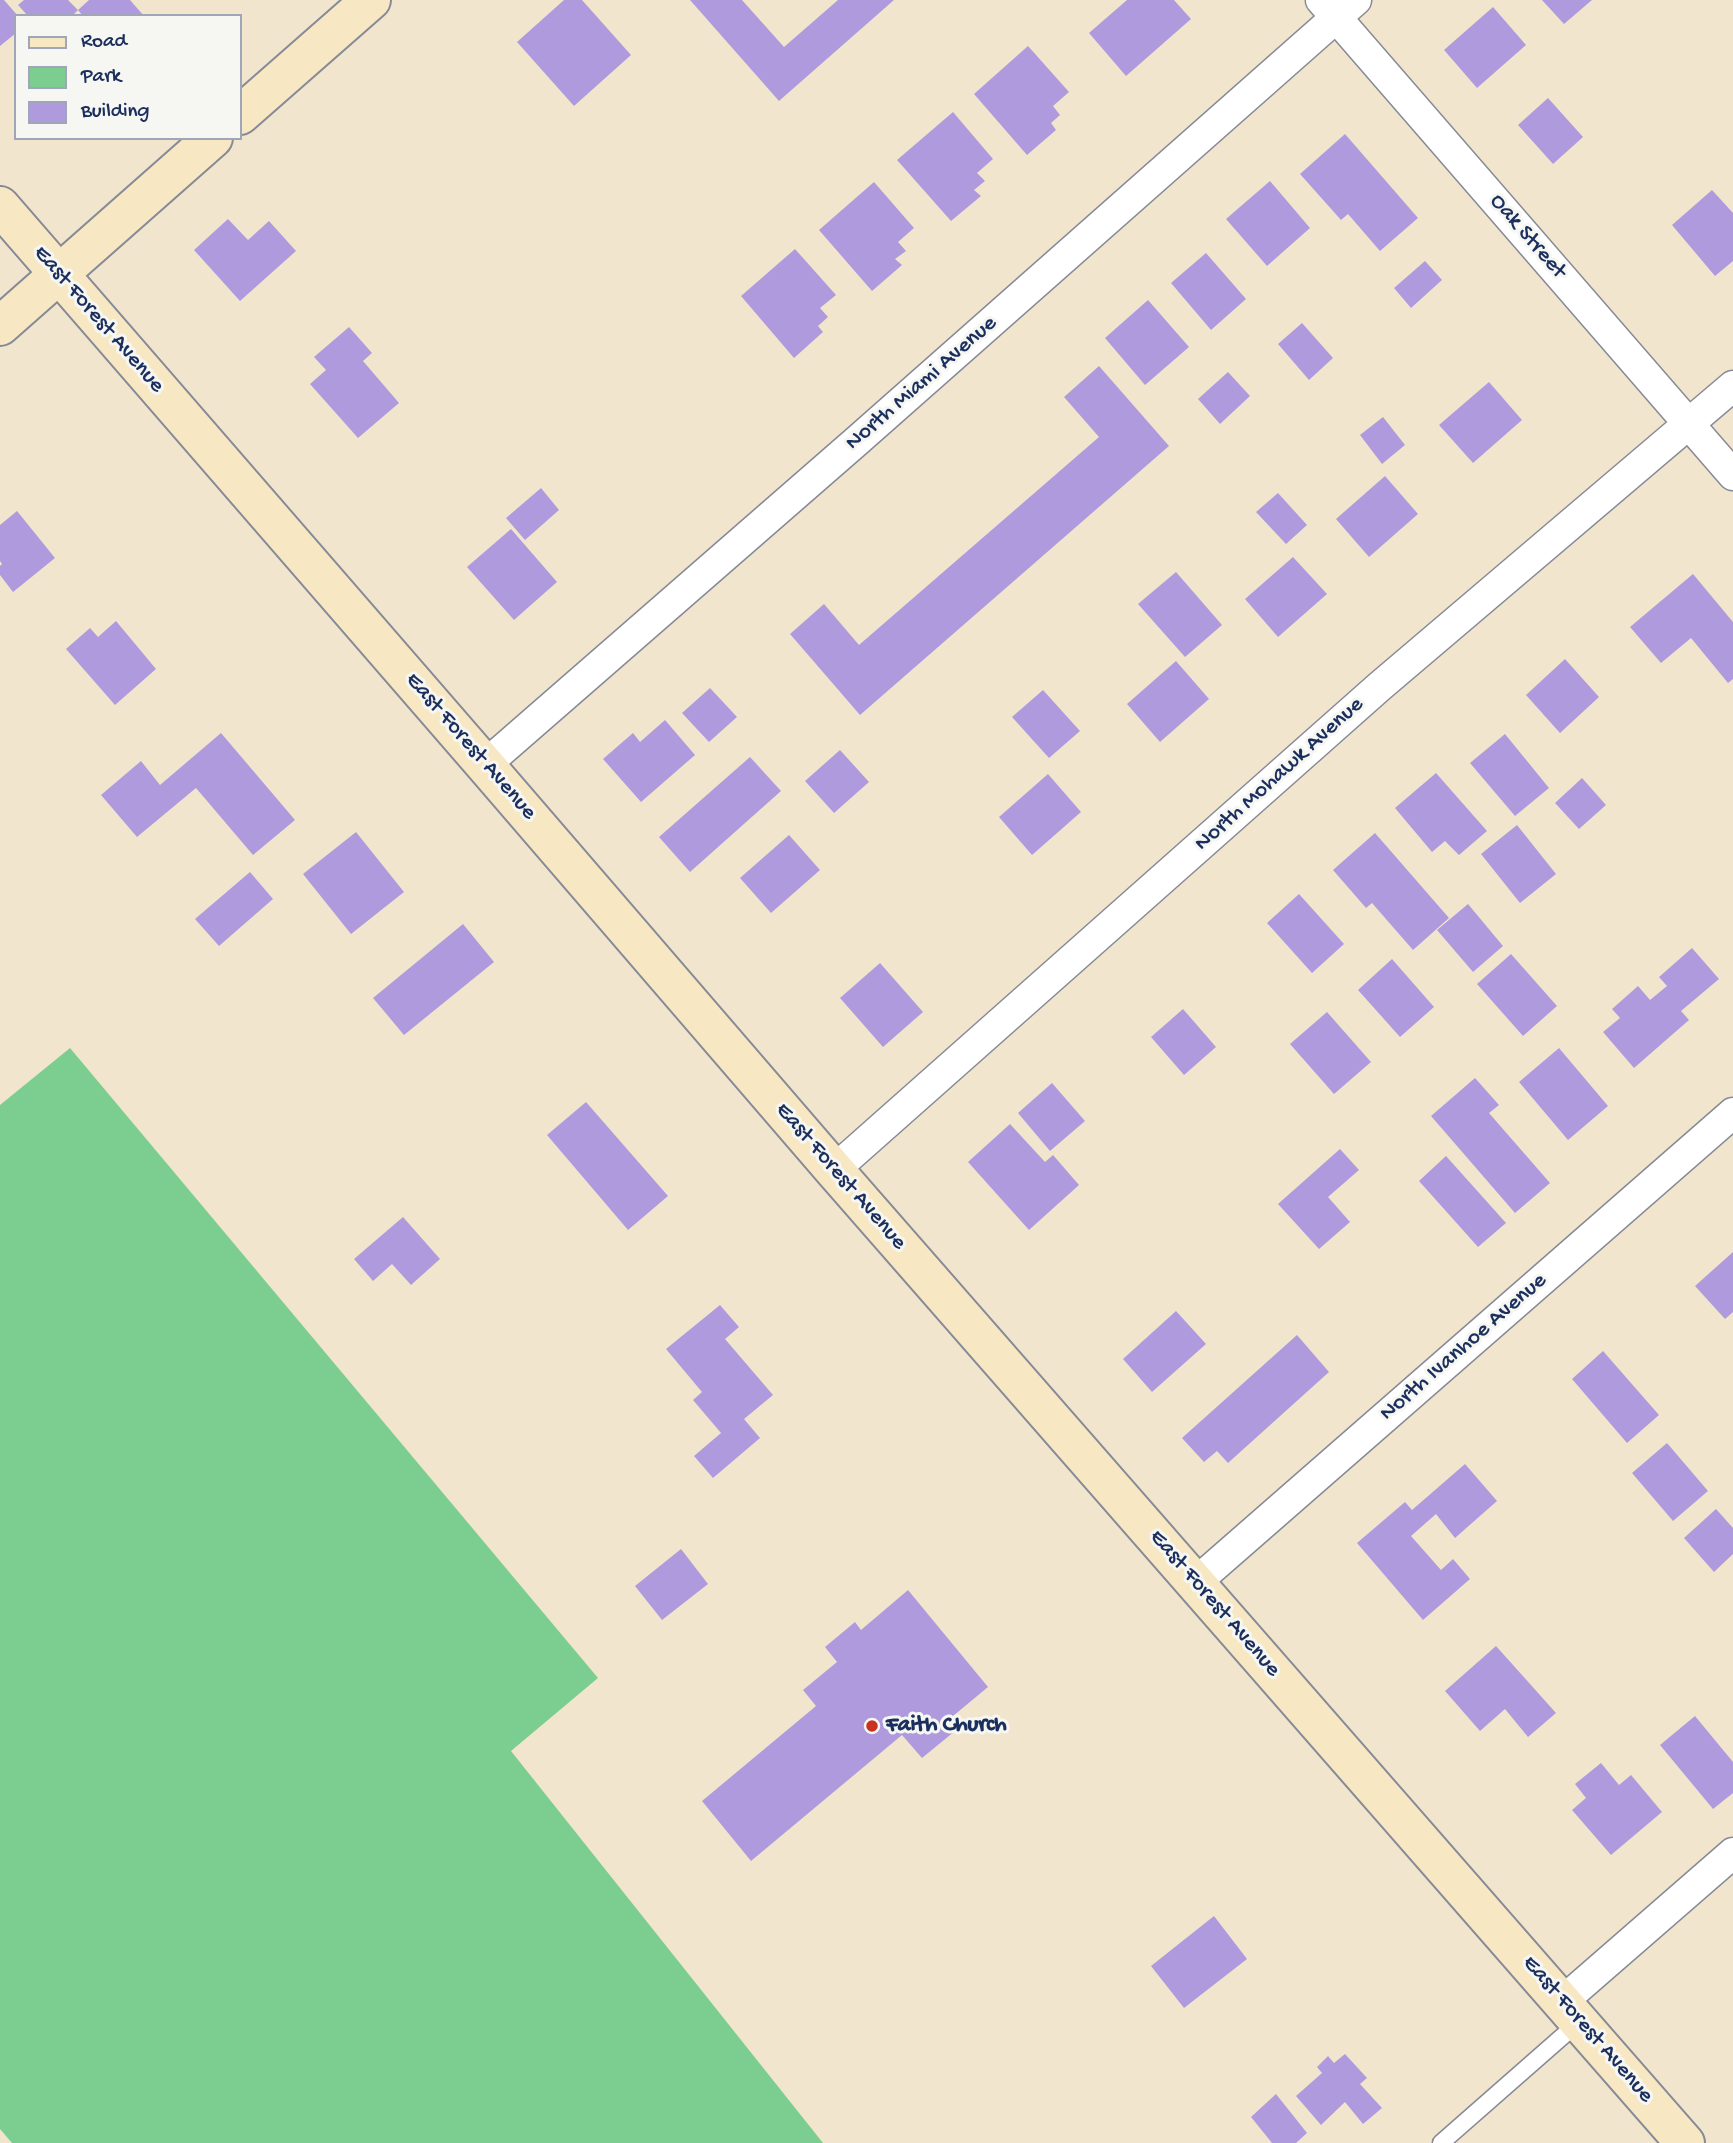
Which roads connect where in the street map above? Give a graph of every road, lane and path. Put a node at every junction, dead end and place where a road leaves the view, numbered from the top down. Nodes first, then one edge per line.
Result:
1 (371, 0) edge
2 (1338, 6) edge
3 (242, 113) edge
4 (211, 140) edge
5 (0, 206) edge
6 (58, 274) junction
7 (0, 326) edge
8 (1733, 386) edge
9 (1689, 424) junction
10 (1733, 475) edge
11 (485, 765) junction
12 (1733, 1113) edge
13 (834, 1170) junction
14 (1195, 1583) junction
15 (1733, 1853) edge
16 (1571, 2011) junction
17 (1441, 2143) edge
18 (1685, 2143) edge

1 - 3 street
2 - 9 street, Oak Street
2 - 11 street, North Miami Avenue
4 - 6 street
5 - 6 street, East Forest Avenue
6 - 7 street
6 - 11 street, East Forest Avenue
8 - 9 street, North Mohawk Avenue
9 - 10 street, Oak Street
9 - 13 street, North Mohawk Avenue
11 - 13 street, East Forest Avenue
12 - 14 street, North Ivanhoe Avenue
13 - 14 street, East Forest Avenue
14 - 16 street, East Forest Avenue
15 - 16 street
16 - 17 lane
16 - 18 street, East Forest Avenue

